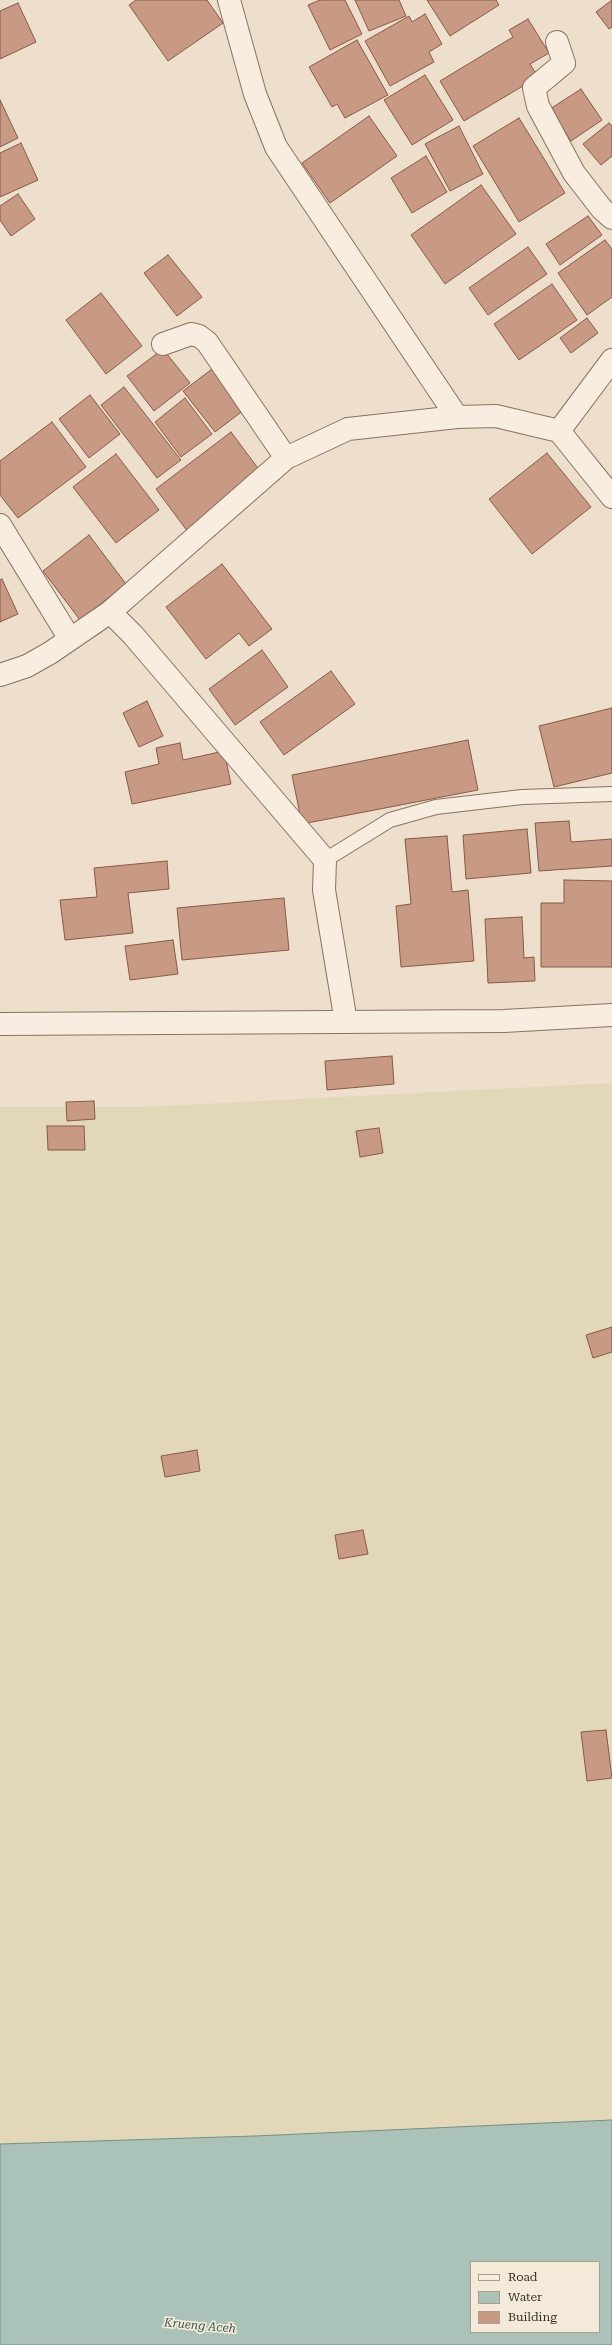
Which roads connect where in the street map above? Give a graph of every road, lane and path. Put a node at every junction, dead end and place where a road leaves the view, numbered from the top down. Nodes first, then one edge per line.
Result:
1 (229, 0) edge
2 (557, 42) dead end
3 (612, 218) edge
4 (163, 344) dead end
5 (612, 360) edge
6 (457, 417) junction
7 (559, 430) junction
8 (286, 458) junction
9 (612, 497) edge
10 (0, 525) edge
11 (110, 612) junction
12 (70, 639) junction
13 (0, 676) edge
14 (612, 794) edge
15 (325, 860) junction
16 (612, 1015) edge
17 (346, 1022) junction
18 (0, 1024) edge

1 - 6 street
2 - 3 street
4 - 8 street
5 - 7 street
6 - 7 street
6 - 8 street
7 - 9 street
8 - 11 street
10 - 12 street
11 - 12 street
11 - 15 street
12 - 13 street
14 - 15 lane
15 - 17 street
16 - 17 street
17 - 18 street

